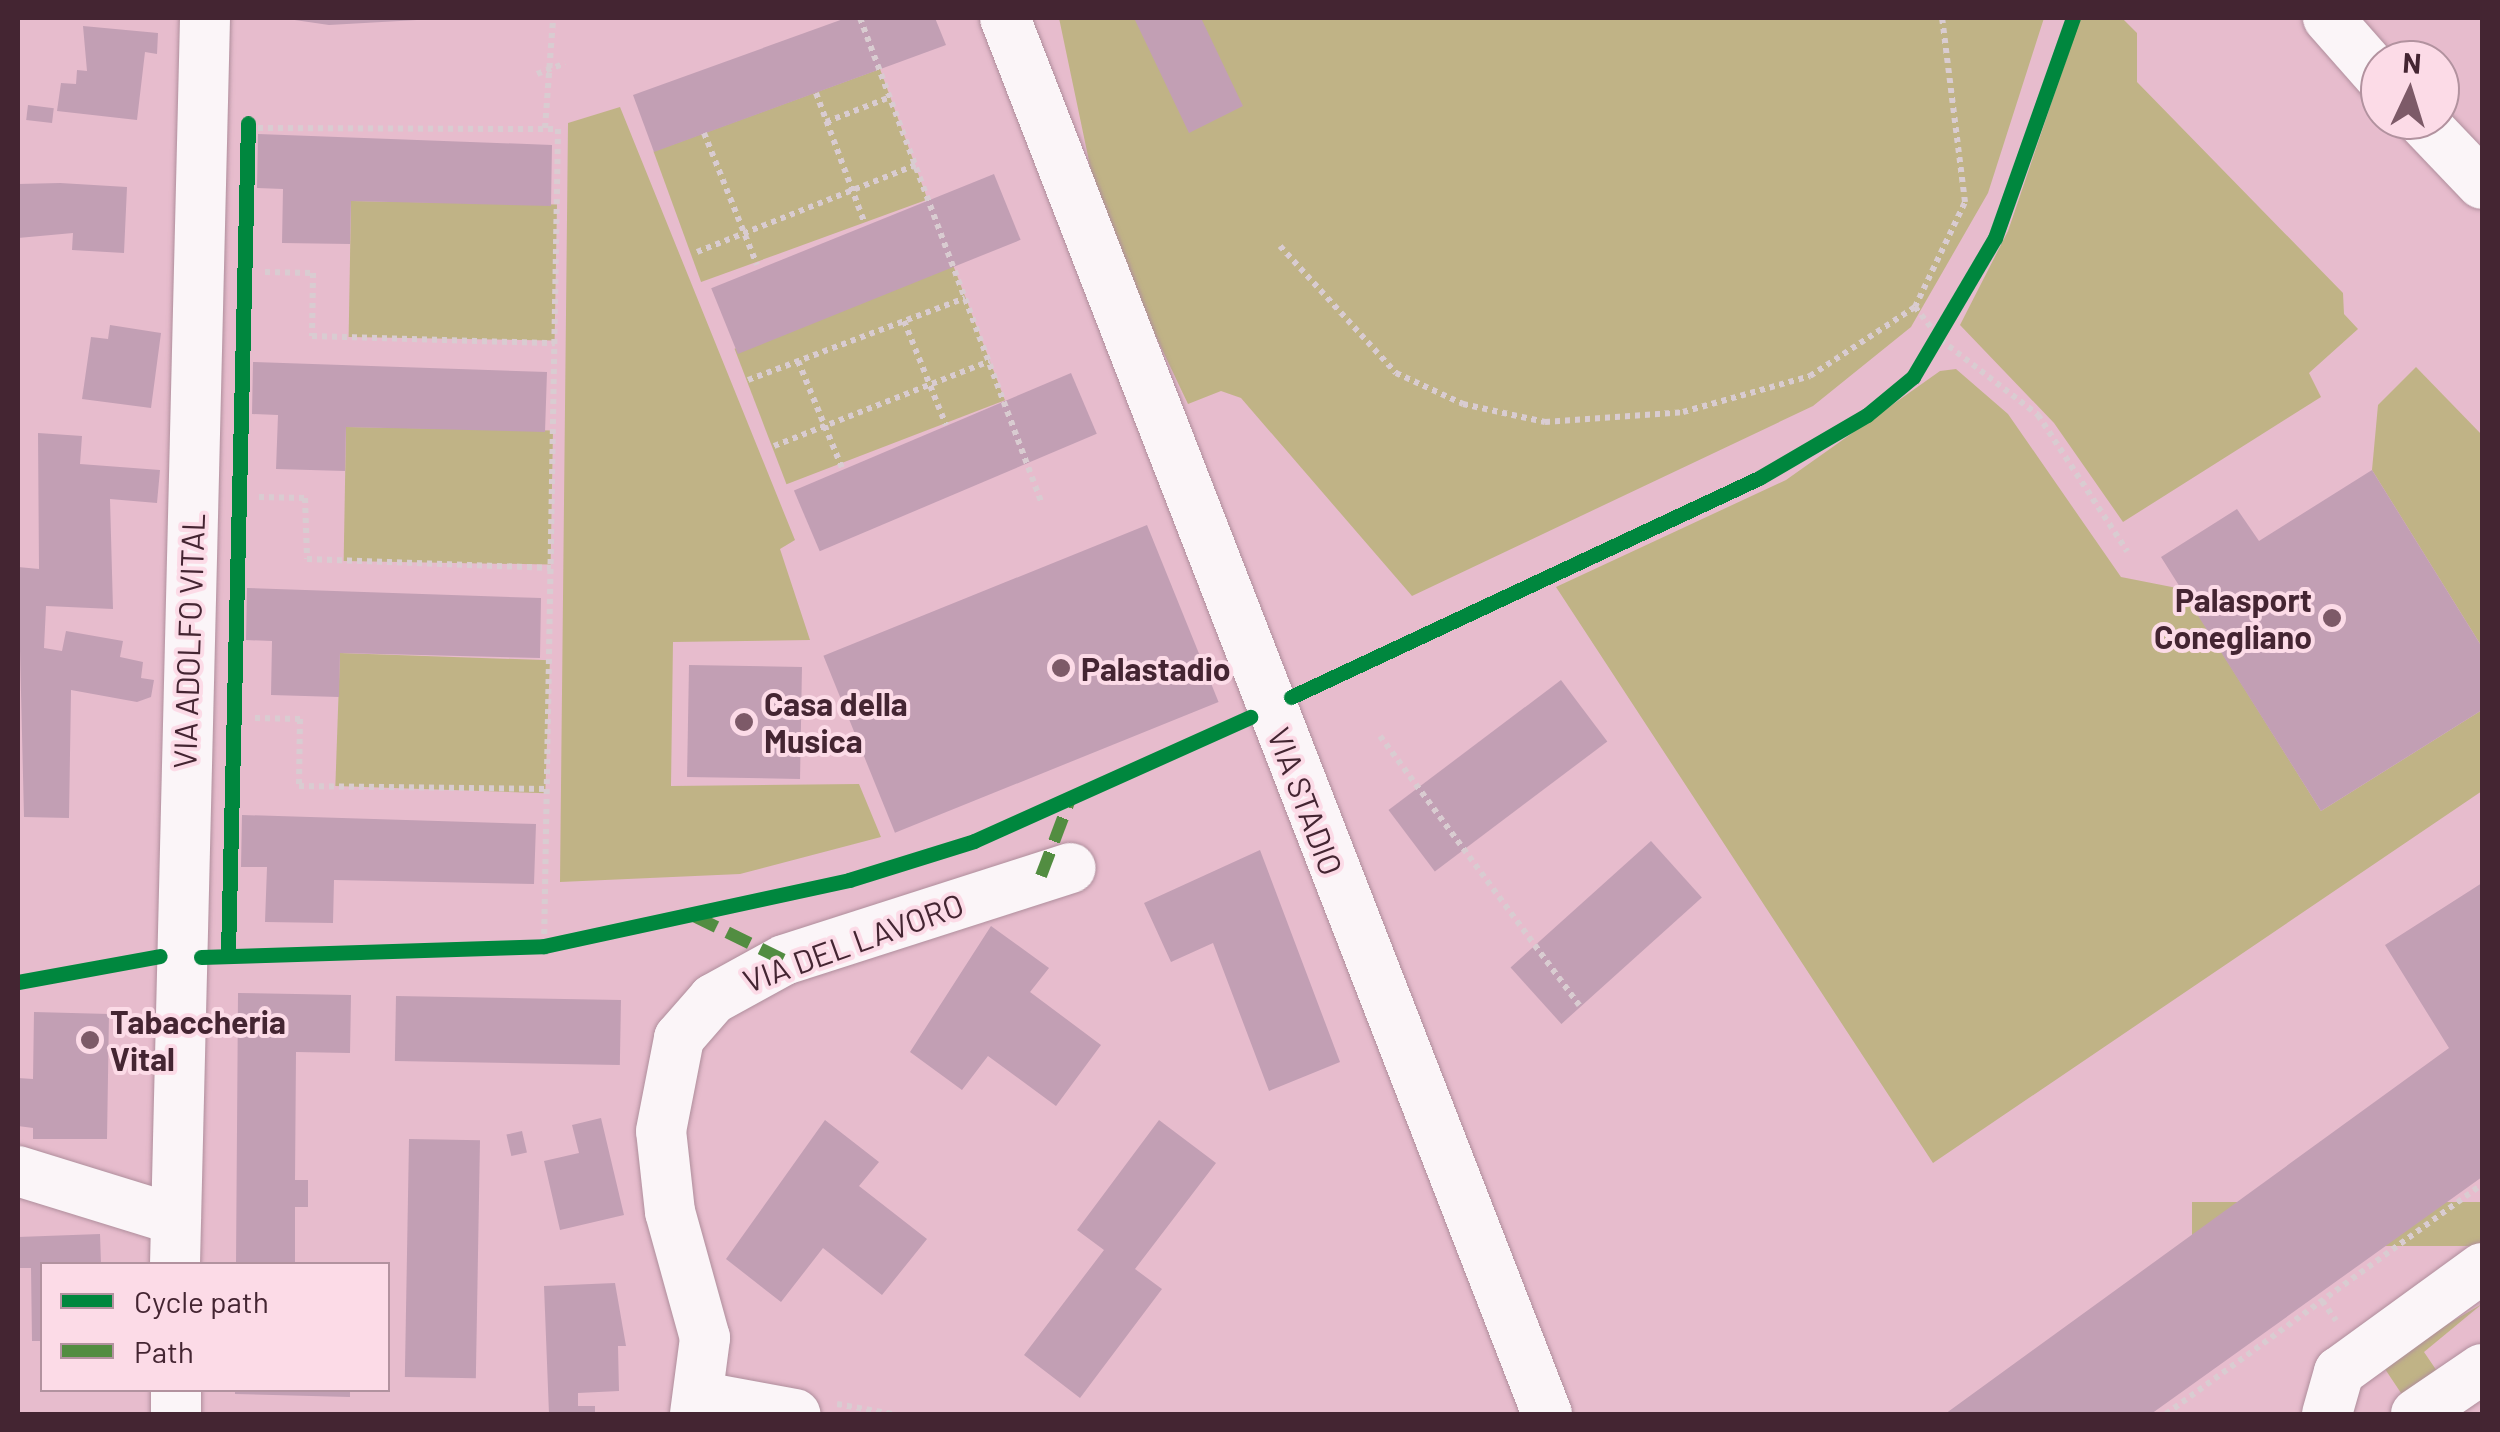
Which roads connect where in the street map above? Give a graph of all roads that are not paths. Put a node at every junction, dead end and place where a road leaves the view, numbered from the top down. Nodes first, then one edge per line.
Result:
1 (204, 18) edge
2 (1006, 18) edge
3 (2328, 18) edge
4 (2360, 54) edge
5 (2440, 140) edge
6 (2482, 184) edge
7 (1071, 868) dead end
8 (18, 1172) edge
9 (176, 1242) edge
10 (2482, 1268) edge
11 (2482, 1369) edge
12 (699, 1406) edge
13 (794, 1414) edge
14 (1547, 1414) edge
15 (2327, 1414) edge
16 (2416, 1414) edge

1 - 9 street, VIA ADOLFO VITAL
2 - 14 street, VIA STADIO
3 - 4 street
5 - 6 street
7 - 12 street, VIA DEL LAVORO
8 - 9 street
10 - 15 street
11 - 16 street
12 - 13 street

